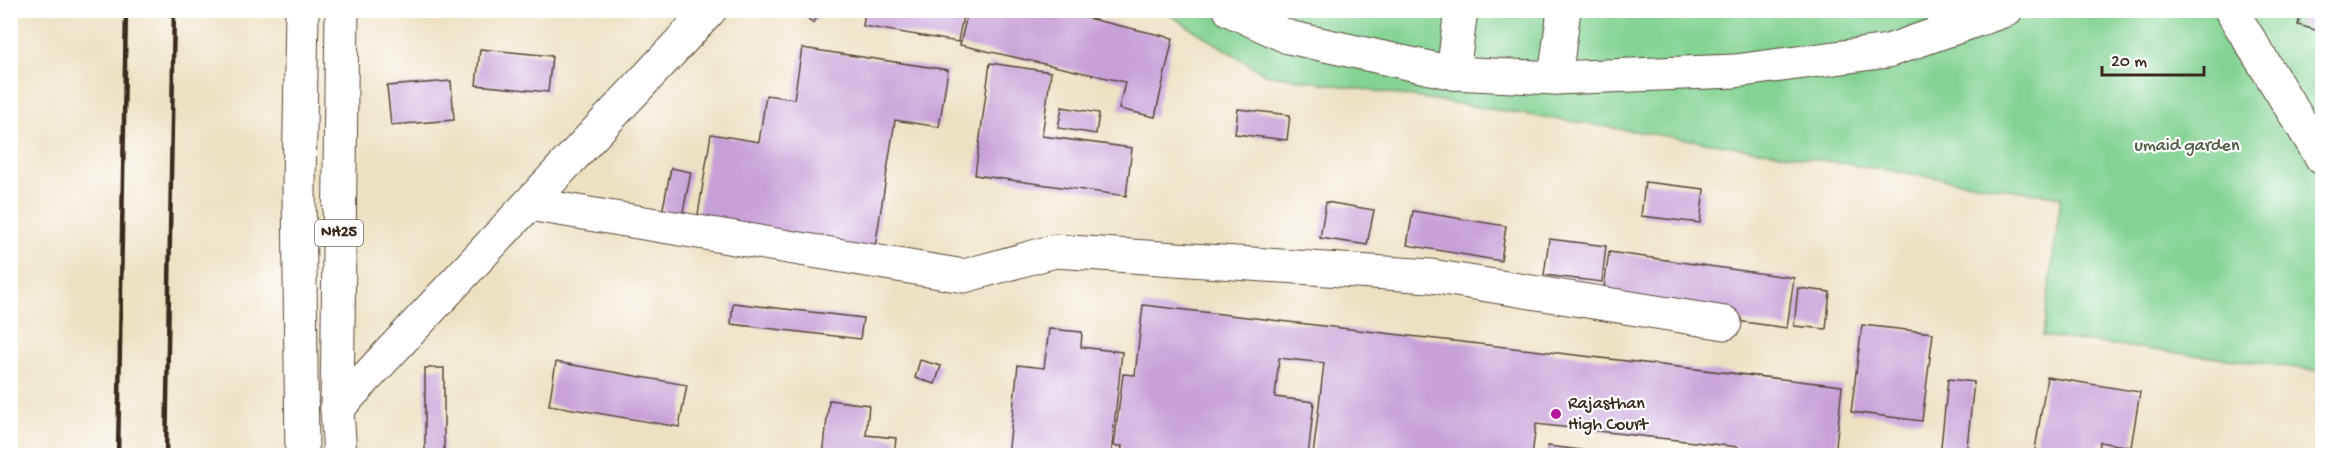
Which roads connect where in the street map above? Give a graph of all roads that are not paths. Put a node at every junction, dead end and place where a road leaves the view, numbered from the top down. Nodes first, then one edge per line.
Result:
1 (302, 10) edge
2 (342, 10) edge
3 (710, 10) edge
4 (1230, 10) edge
5 (1461, 10) edge
6 (1564, 10) edge
7 (2006, 10) edge
8 (2231, 10) edge
9 (1453, 73) junction
10 (1555, 78) junction
11 (2322, 158) edge
12 (529, 204) junction
13 (1725, 323) dead end
14 (338, 409) junction
15 (302, 456) edge
16 (340, 456) edge

1 - 15 street, NH25
2 - 14 street, NH25
3 - 12 street
4 - 9 street
5 - 9 street
6 - 10 street
7 - 10 street
8 - 11 street
9 - 10 street
12 - 13 street
12 - 14 street
14 - 16 street, NH25

